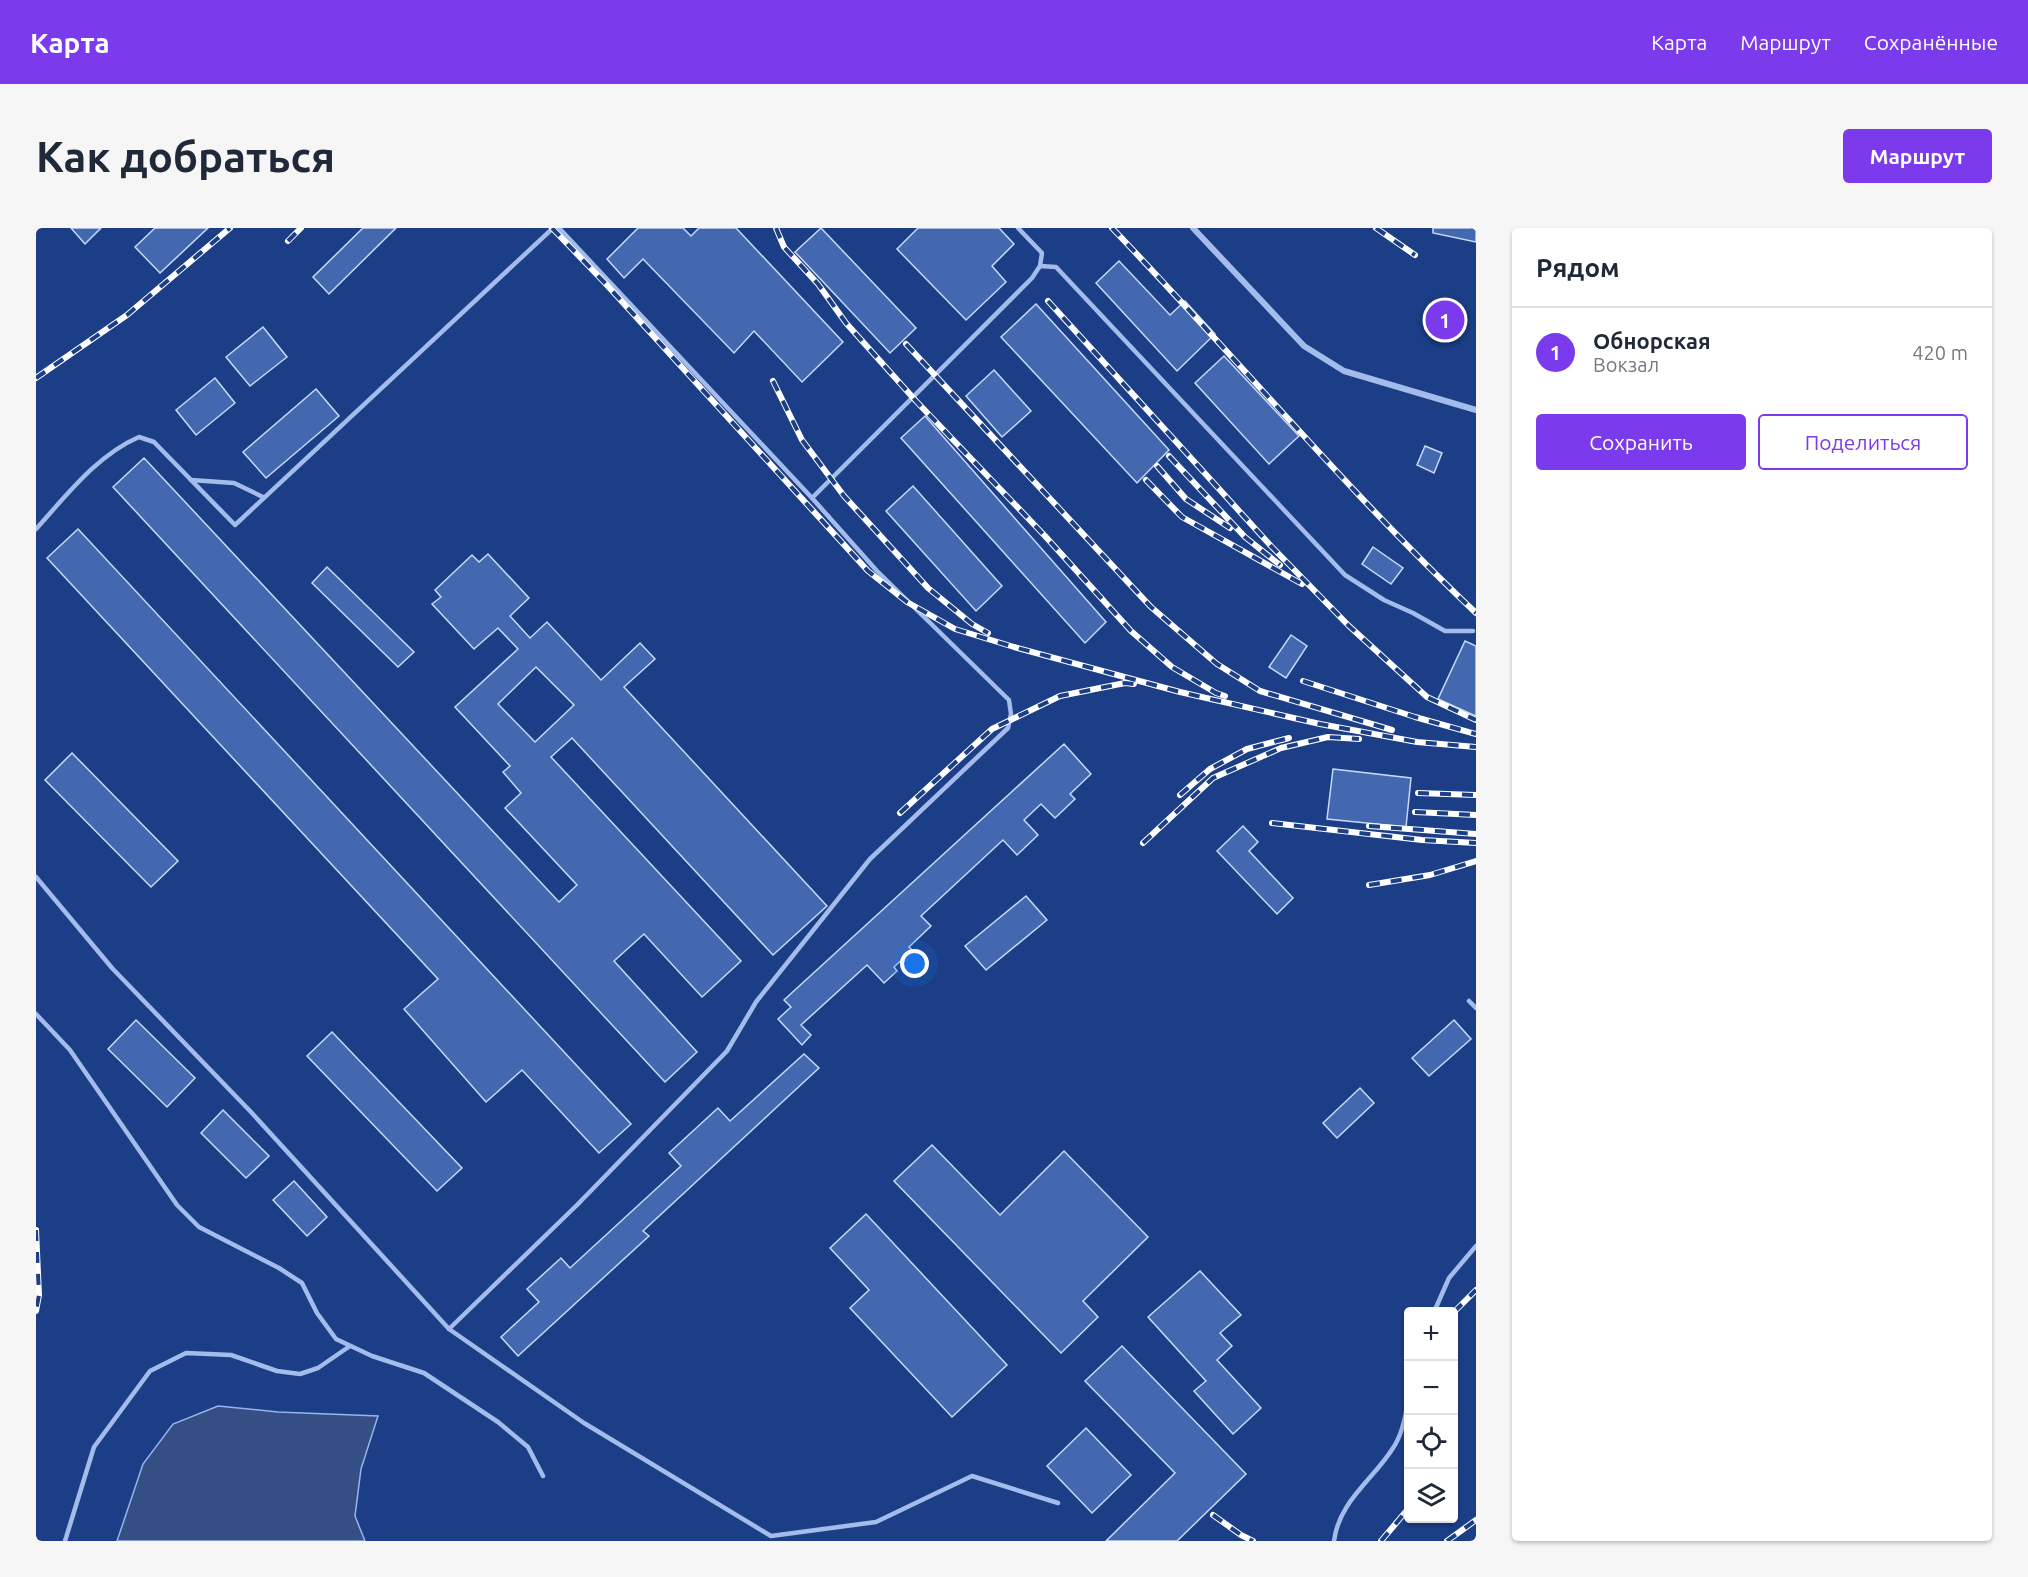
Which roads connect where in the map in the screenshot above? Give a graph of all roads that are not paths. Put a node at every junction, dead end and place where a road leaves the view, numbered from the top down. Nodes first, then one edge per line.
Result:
1 (553, 228) edge
2 (559, 228) edge
3 (1018, 228) edge
4 (1193, 228) edge
5 (1040, 266) junction
6 (1476, 410) edge
7 (190, 480) junction
8 (263, 497) junction
9 (812, 498) junction
10 (36, 529) edge
11 (1473, 631) dead end
12 (36, 877) edge
13 (1469, 1001) dead end
14 (1476, 1008) edge
15 (36, 1014) edge
16 (1476, 1246) edge
17 (1436, 1307) edge
18 (449, 1329) junction
19 (350, 1346) junction
20 (1405, 1415) edge
21 (543, 1476) dead end
22 (1058, 1503) dead end
23 (65, 1541) edge
24 (1334, 1541) edge

1 - 8 lane
2 - 9 lane
3 - 5 lane
4 - 6 street
5 - 9 lane
5 - 11 lane
7 - 8 lane
7 - 8 lane
7 - 10 lane
9 - 18 lane
12 - 18 lane
13 - 14 lane
15 - 19 lane
16 - 17 lane
18 - 22 lane
19 - 21 lane
19 - 23 lane
20 - 24 lane

